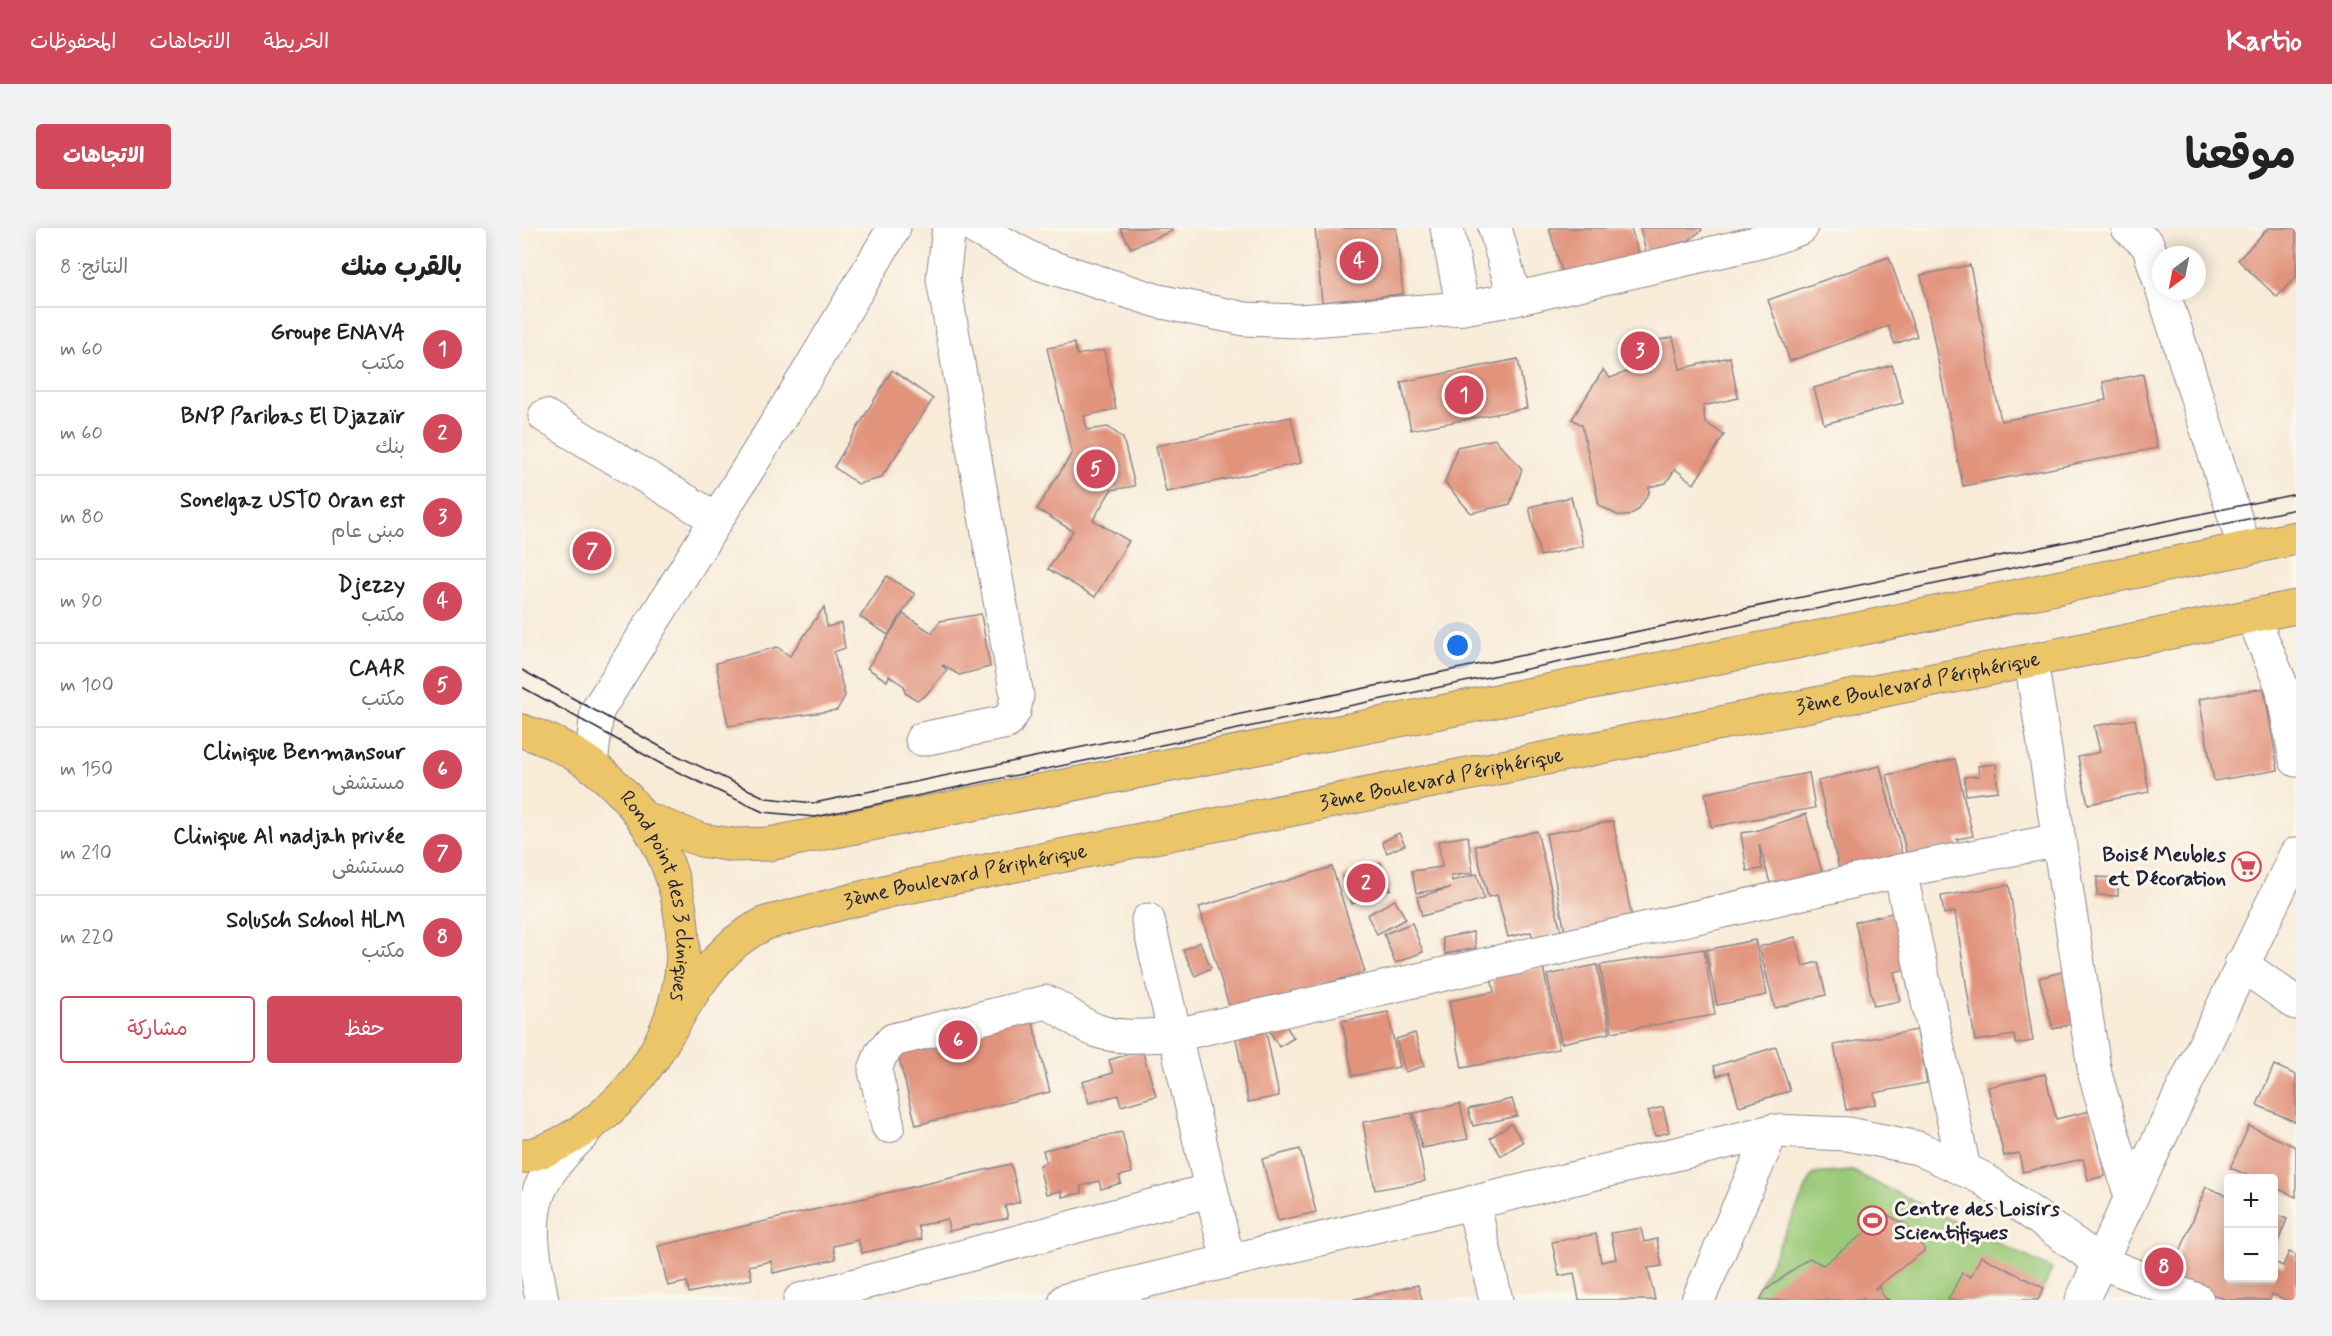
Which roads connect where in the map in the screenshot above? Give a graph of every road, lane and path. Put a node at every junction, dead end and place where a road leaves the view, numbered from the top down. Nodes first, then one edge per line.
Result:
1 (894, 228) edge
2 (949, 228) edge
3 (975, 228) edge
4 (1447, 228) edge
5 (1495, 228) edge
6 (1801, 228) edge
7 (2147, 234) edge
8 (2152, 252) edge
9 (1515, 299) junction
10 (2166, 300) edge
11 (1463, 308) junction
12 (545, 416) dead end
13 (716, 519) junction
14 (2296, 538) edge
15 (2245, 549) junction
16 (2296, 607) edge
17 (2253, 616) junction
18 (2031, 660) junction
19 (2289, 685) edge
20 (522, 731) edge
21 (922, 739) dead end
22 (2296, 760) edge
23 (591, 764) junction
24 (644, 818) junction
25 (2059, 840) junction
26 (2296, 854) edge
27 (1900, 871) junction
28 (1148, 920) dead end
29 (2241, 964) junction
30 (2296, 1003) edge
31 (1175, 1035) junction
32 (652, 1060) junction
33 (598, 1119) junction
34 (888, 1126) dead end
35 (1772, 1131) junction
36 (522, 1157) edge
37 (1964, 1170) junction
38 (1211, 1190) junction
39 (2131, 1197) junction
40 (1473, 1202) junction
41 (529, 1255) edge
42 (1228, 1261) junction
43 (2100, 1262) junction
44 (542, 1300) edge
45 (800, 1300) edge
46 (1066, 1300) edge
47 (1496, 1300) edge
48 (1698, 1300) edge
49 (2082, 1300) edge
50 (2197, 1300) edge

1 - 13 street
2 - 21 street
3 - 11 street
4 - 11 street
5 - 9 street
6 - 9 street
7 - 8 street
9 - 11 street
10 - 15 street
12 - 13 street
13 - 23 street
14 - 15 highway
15 - 24 highway
16 - 17 highway, 3ème Boulevard Périphérique
17 - 18 highway, 3ème Boulevard Périphérique
17 - 19 street
18 - 25 street
18 - 32 highway, 3ème Boulevard Périphérique
19 - 22 street
20 - 23 highway, Rond point des 3 cliniques
23 - 24 highway, Rond point des 3 cliniques
24 - 32 highway, Rond point des 3 cliniques
25 - 27 street
25 - 39 street
26 - 29 street
27 - 31 street
27 - 37 street
28 - 31 street
29 - 30 street
29 - 39 street
31 - 34 street
31 - 38 street
32 - 33 highway, Rond point des 3 cliniques
33 - 36 highway, Rond point des 3 cliniques
33 - 41 street
35 - 37 street
35 - 40 street
35 - 48 street
37 - 43 street
38 - 42 street
38 - 45 street
39 - 43 street
40 - 42 street
40 - 47 street
41 - 44 street
42 - 46 street
43 - 49 street
43 - 50 street

